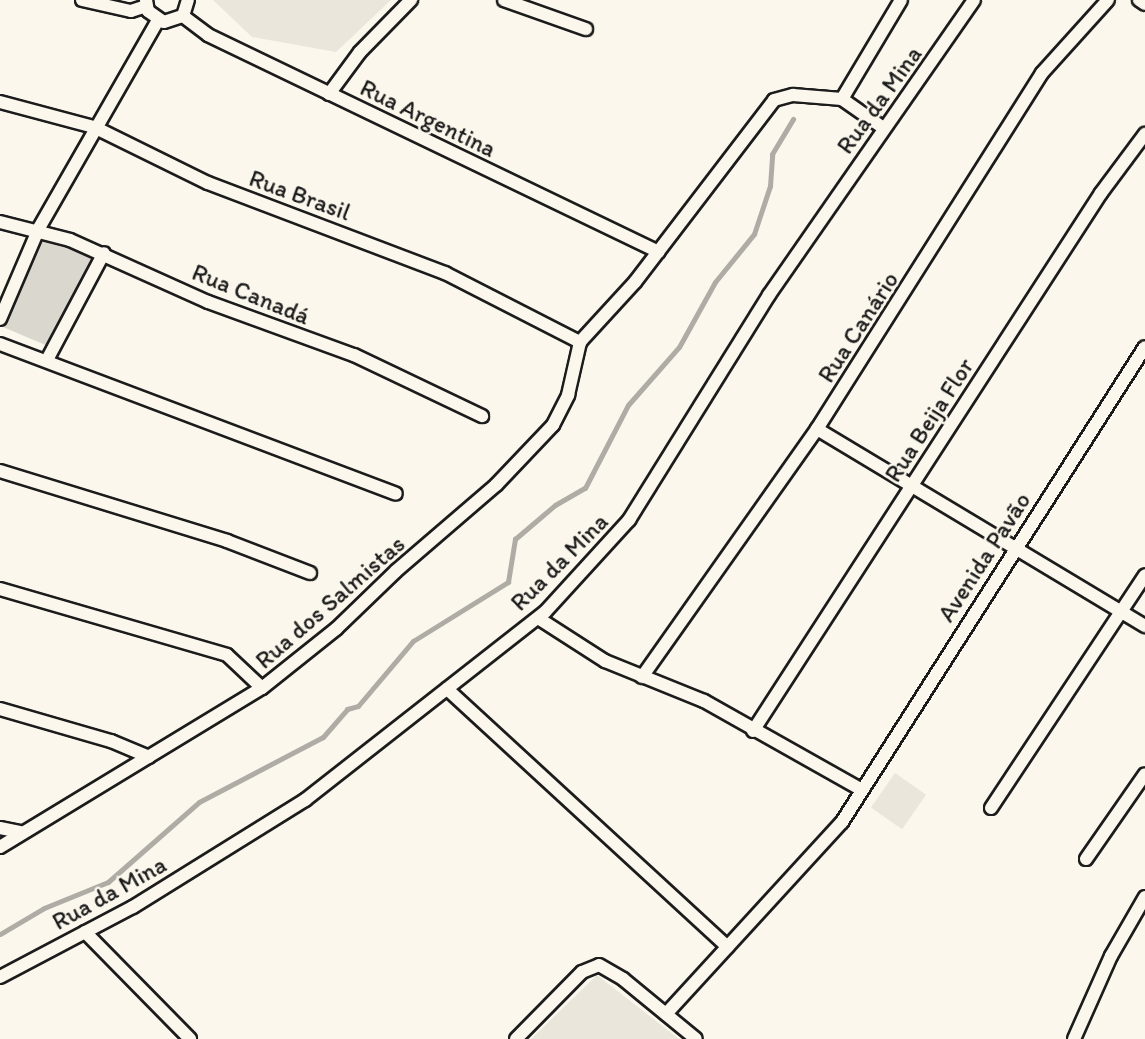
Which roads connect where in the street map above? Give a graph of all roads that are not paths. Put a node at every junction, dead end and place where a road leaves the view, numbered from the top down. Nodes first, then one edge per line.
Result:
1 (82, 0) edge
2 (188, 0) edge
3 (411, 0) edge
4 (504, 0) edge
5 (901, 0) edge
6 (974, 0) edge
7 (1108, 0) edge
8 (1139, 0) edge
9 (146, 3) edge
10 (1145, 4) edge
11 (183, 16) junction
12 (158, 20) junction
13 (586, 29) dead end
14 (329, 94) junction
15 (842, 99) junction
16 (0, 102) edge
17 (94, 127) junction
18 (882, 127) junction
19 (1145, 134) edge
20 (0, 222) edge
21 (39, 228) junction
22 (658, 252) junction
23 (104, 253) junction
24 (0, 319) edge
25 (580, 342) junction
26 (0, 344) edge
27 (1145, 348) edge
28 (47, 360) junction
29 (482, 416) dead end
30 (817, 429) junction
31 (0, 471) edge
32 (913, 484) junction
33 (396, 494) dead end
34 (1015, 545) junction
35 (310, 573) dead end
36 (1145, 575) edge
37 (0, 589) edge
38 (1121, 611) junction
39 (538, 618) junction
40 (1145, 626) edge
41 (642, 677) junction
42 (262, 688) junction
43 (447, 689) junction
44 (0, 709) edge
45 (753, 731) junction
46 (149, 757) junction
47 (1145, 774) edge
48 (862, 790) junction
49 (991, 808) dead end
50 (0, 828) edge
51 (20, 832) junction
52 (0, 847) edge
53 (1086, 859) dead end
54 (1145, 897) edge
55 (85, 932) junction
56 (728, 947) junction
57 (0, 977) edge
58 (666, 1014) junction
59 (190, 1039) edge
60 (516, 1039) edge
61 (696, 1039) edge
62 (1074, 1039) edge

1 - 9 street
2 - 11 street
3 - 14 street
4 - 13 street
5 - 15 street
6 - 18 street, Rua da Mina
7 - 30 street, Rua Canário
8 - 10 street
9 - 12 street
11 - 12 street
11 - 14 street, Rua Argentina
12 - 17 street
14 - 22 street, Rua Argentina
15 - 18 street
15 - 22 street
16 - 17 street, Rua Brasil
17 - 21 street
17 - 25 street, Rua Brasil
18 - 39 street, Rua da Mina
19 - 32 street, Rua Beija Flor
20 - 21 street, Rua Canadá
21 - 23 street, Rua Canadá
21 - 24 street
22 - 25 street
23 - 28 street
23 - 29 street, Rua Canadá
25 - 42 street, Rua dos Salmistas
26 - 28 street
27 - 34 street, Avenida Pavão
28 - 33 street
30 - 32 street
30 - 41 street, Rua Canário
31 - 35 street
32 - 34 street
32 - 45 street, Rua Beija Flor
34 - 38 street
34 - 48 street, Avenida Pavão
36 - 38 street
37 - 42 street
38 - 40 street
38 - 49 street
39 - 41 street
39 - 43 street, Rua da Mina
41 - 45 street
42 - 46 street, Rua dos Salmistas
43 - 55 street, Rua da Mina
43 - 56 street
44 - 46 street
45 - 48 street
46 - 51 street, Rua dos Salmistas
47 - 53 street
48 - 56 street, Avenida Pavão
50 - 51 street
51 - 52 street, Rua dos Salmistas
54 - 62 street
55 - 57 street, Rua da Mina
55 - 59 street
56 - 58 street, Avenida Pavão
58 - 60 street
58 - 61 street

